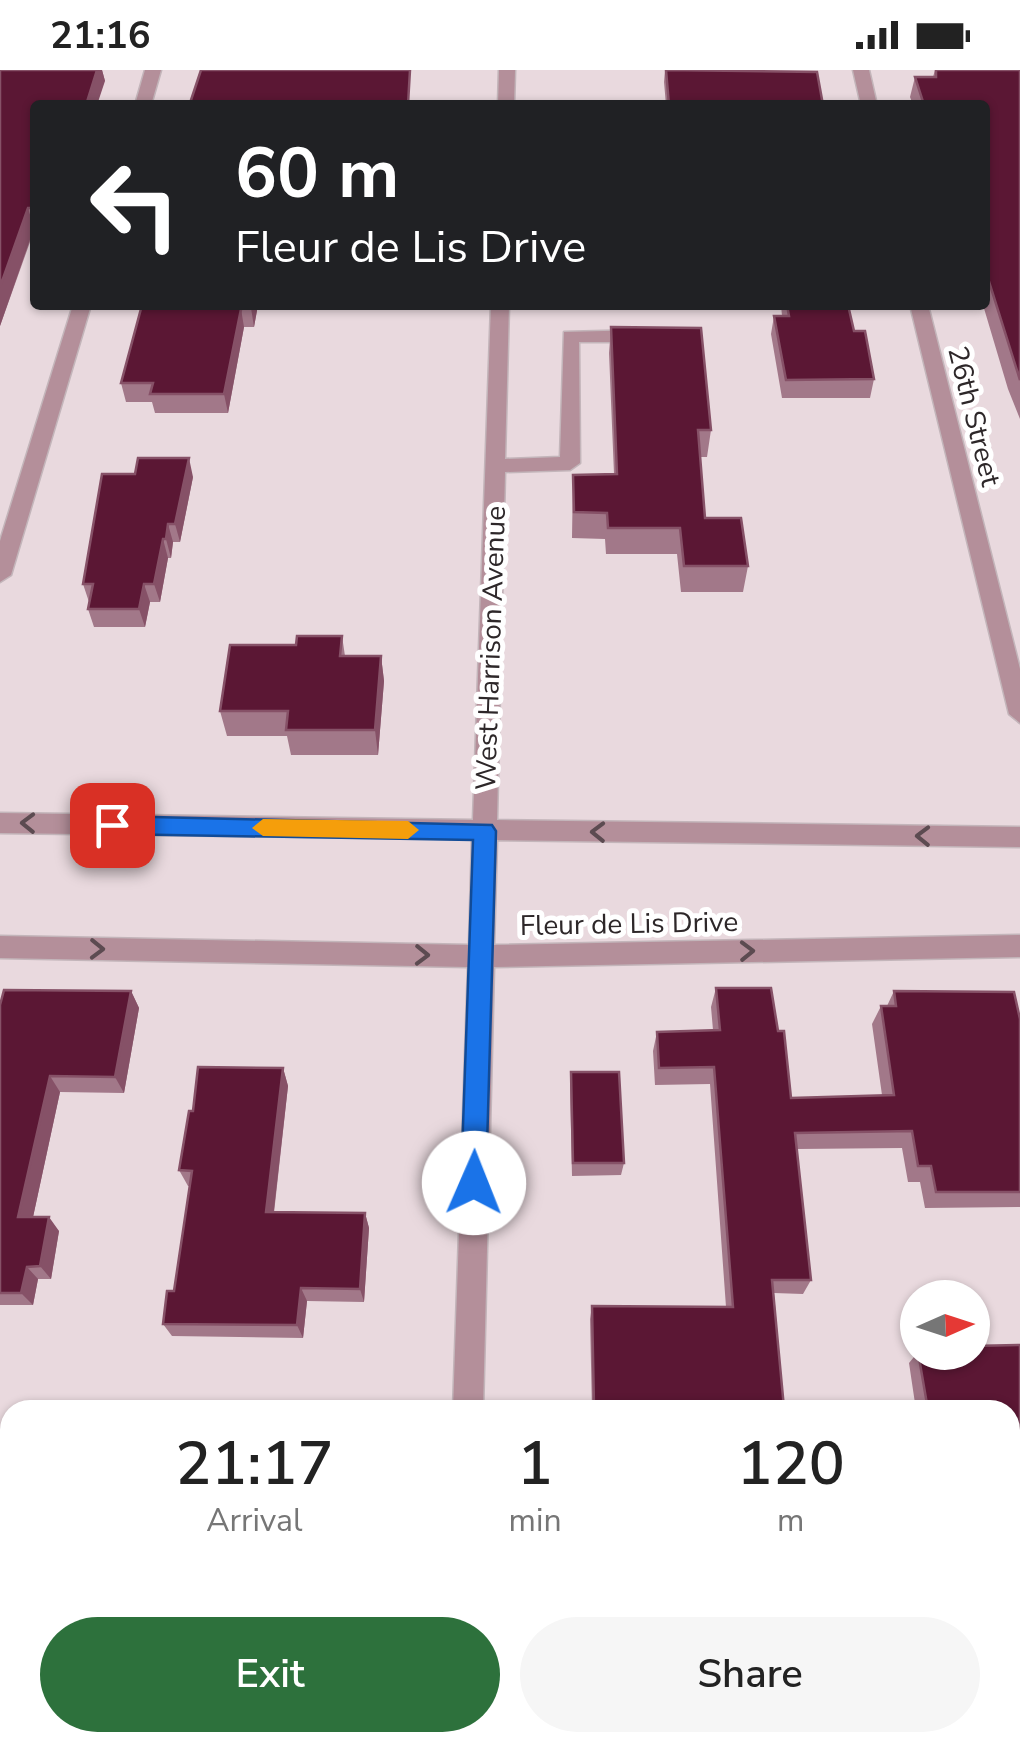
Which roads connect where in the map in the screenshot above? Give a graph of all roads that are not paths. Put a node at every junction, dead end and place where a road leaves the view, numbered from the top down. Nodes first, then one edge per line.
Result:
1 (153, 70) edge
2 (507, 70) edge
3 (861, 70) edge
4 (144, 100) edge
5 (506, 100) edge
6 (869, 100) edge
7 (80, 310) edge
8 (500, 310) edge
9 (920, 310) edge
10 (664, 336) edge
11 (495, 466) junction
12 (0, 574) edge
13 (1020, 714) edge
14 (0, 823) edge
15 (485, 831) junction
16 (1020, 837) edge
17 (1020, 946) edge
18 (0, 947) edge
19 (479, 956) junction
20 (468, 1400) edge

1 - 4 street
2 - 5 street
3 - 6 street
7 - 12 street
8 - 11 street, West Harrison Avenue
9 - 13 street, 26th Street
10 - 11 street
11 - 15 street, West Harrison Avenue
15 -> 14 street
16 -> 15 street
15 - 19 street, West Harrison Avenue
19 -> 17 street, Fleur de Lis Drive
18 -> 19 street, Fleur de Lis Drive
19 - 20 street, West Harrison Avenue

